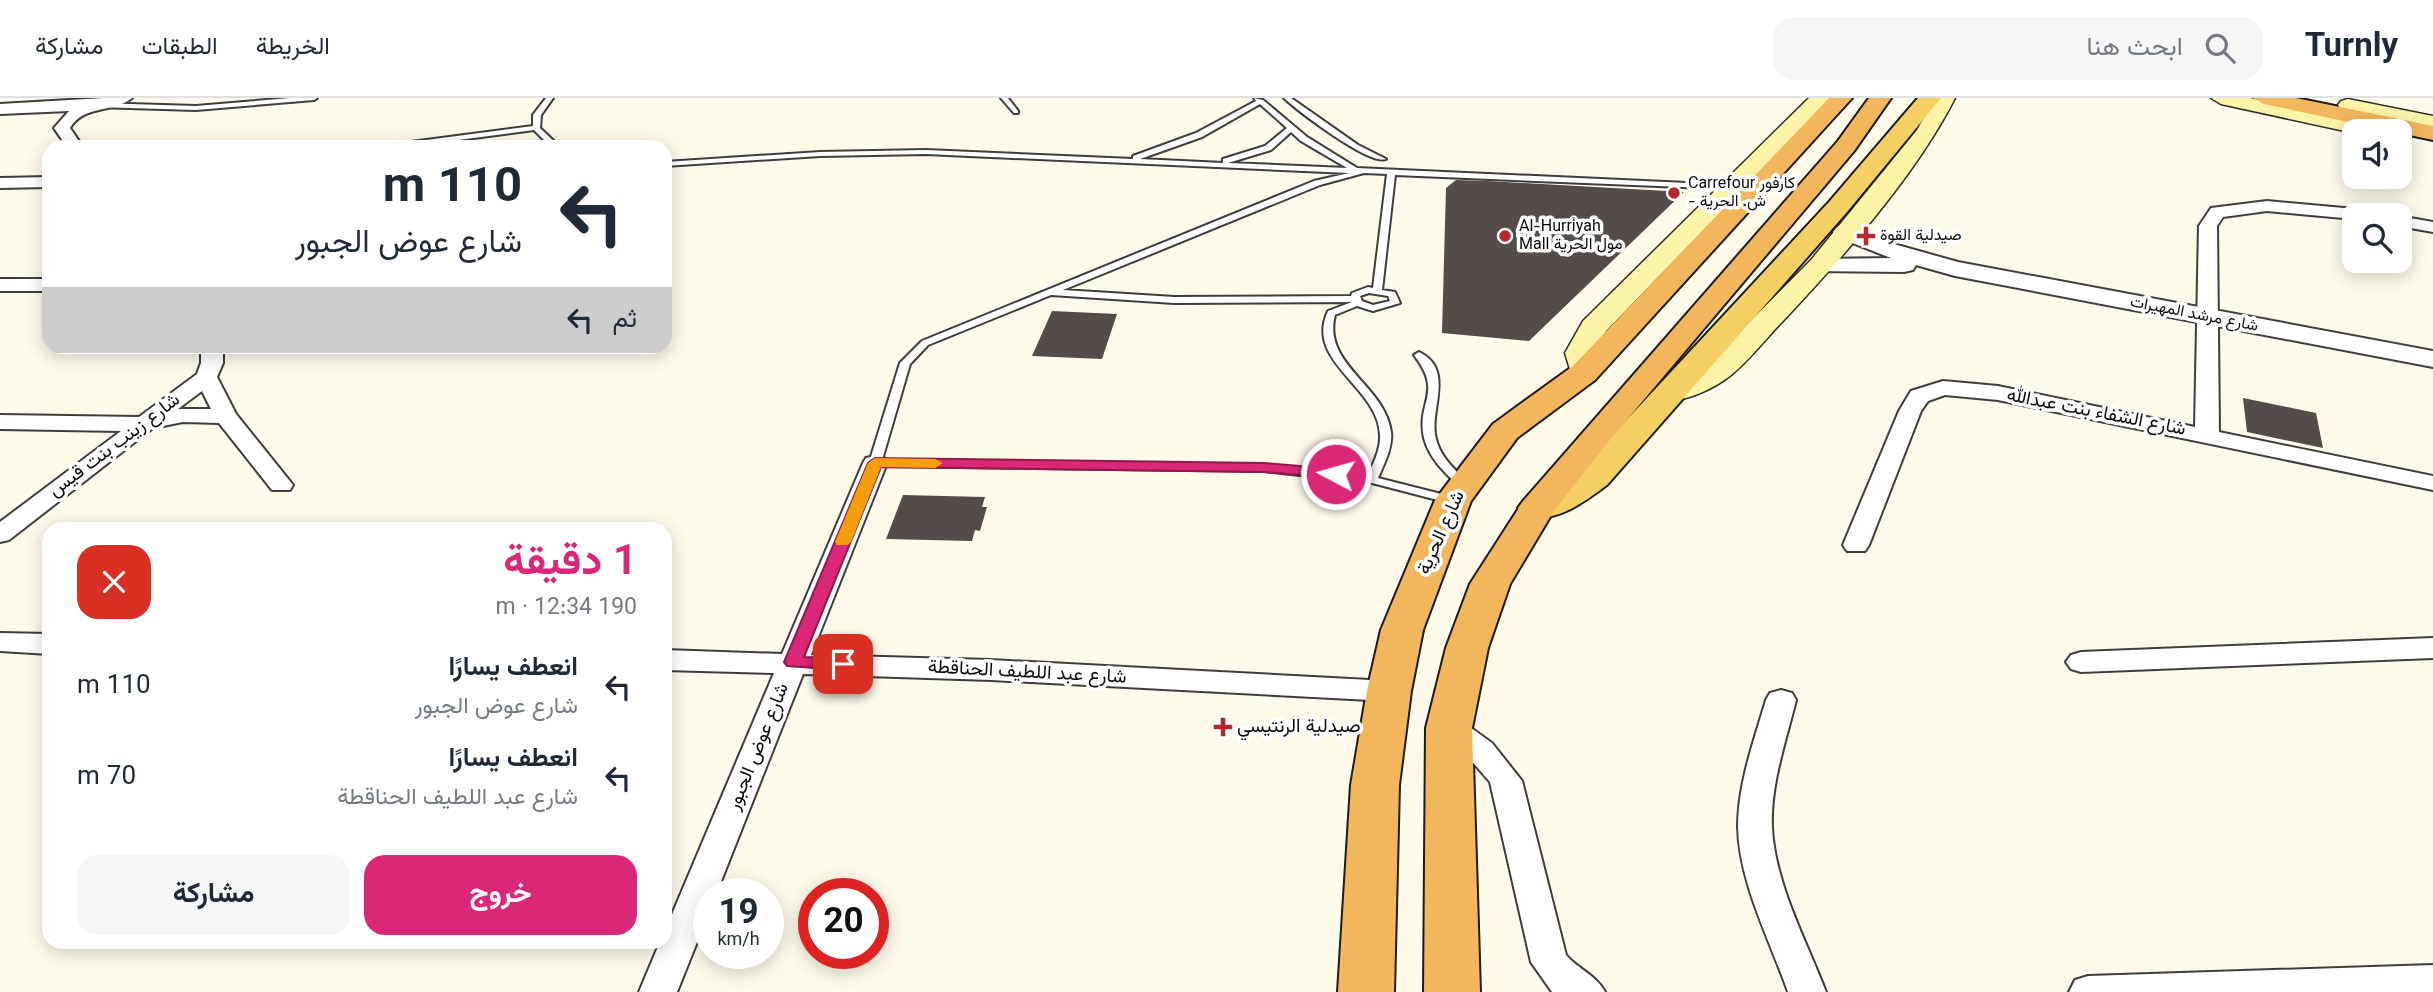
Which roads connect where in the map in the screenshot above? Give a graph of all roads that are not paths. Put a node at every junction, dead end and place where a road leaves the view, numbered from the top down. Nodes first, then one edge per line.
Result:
1 (125, 98) edge
2 (314, 98) edge
3 (550, 98) edge
4 (1004, 98) edge
5 (1287, 98) edge
6 (1821, 98) edge
7 (1841, 98) edge
8 (1880, 98) edge
9 (1930, 98) edge
10 (1945, 98) edge
11 (2221, 98) edge
12 (2264, 98) edge
13 (2291, 98) edge
14 (2315, 98) edge
15 (1259, 100) edge
16 (96, 105) junction
17 (0, 109) edge
18 (1016, 112) dead end
19 (2342, 124) edge
20 (2433, 125) edge
21 (536, 128) junction
22 (1291, 128) junction
23 (2433, 133) edge
24 (2412, 138) edge
25 (70, 140) edge
26 (443, 140) edge
27 (546, 140) edge
28 (2433, 142) edge
29 (1382, 159) dead end
30 (1126, 161) junction
31 (672, 164) edge
32 (1201, 165) junction
33 (1289, 169) junction
34 (1361, 172) junction
35 (1391, 173) junction
36 (42, 182) edge
37 (0, 183) edge
38 (1731, 187) junction
39 (1294, 194) junction
40 (2342, 213) edge
41 (2412, 223) edge
42 (2433, 227) edge
43 (1845, 232) junction
44 (1820, 266) junction
45 (1955, 269) junction
46 (0, 285) edge
47 (42, 285) edge
48 (1377, 290) junction
49 (1047, 292) junction
50 (1356, 301) junction
51 (2207, 318) junction
52 (212, 354) edge
53 (1419, 355) dead end
54 (2433, 359) edge
55 (1584, 373) junction
56 (206, 377) junction
57 (1674, 392) junction
58 (226, 416) junction
59 (0, 422) edge
60 (142, 424) junction
61 (2207, 435) junction
62 (875, 463) junction
63 (1372, 480) junction
64 (2433, 483) edge
65 (281, 485) dead end
66 (1458, 492) junction
67 (1537, 508) junction
68 (0, 534) edge
69 (1856, 545) dead end
70 (0, 642) edge
71 (42, 644) edge
72 (2433, 648) edge
73 (672, 660) edge
74 (793, 662) junction
75 (2081, 662) dead end
76 (1389, 691) junction
77 (1781, 700) dead end
78 (1449, 728) junction
79 (2433, 981) edge
80 (658, 992) edge
81 (1366, 992) edge
82 (1452, 992) edge
83 (1586, 992) edge
84 (1807, 992) edge
85 (2088, 992) edge

1 - 16 street
2 - 16 lane
3 - 21 lane
4 - 18 lane
5 - 29 lane
6 - 38 main road
7 - 55 highway, شارع الحرية
8 - 67 highway
9 - 57 main road
10 - 43 main road
11 - 19 main road
12 - 23 highway
13 - 20 highway
14 - 20 main road
15 - 22 lane
15 - 30 lane
16 - 17 street
16 - 25 street
21 - 26 lane
21 - 27 lane
22 - 32 lane
22 - 34 lane
24 - 28 main road
30 - 31 lane
30 - 32 lane
32 - 33 lane
33 - 34 lane
33 - 39 lane
34 - 35 lane
34 - 39 lane
35 - 38 lane
35 - 48 lane
36 - 37 street
38 - 55 main road
39 - 49 lane
40 - 51 street
41 - 42 street
43 - 44 main road
43 - 45 street, شارع مرشد المهيرات
44 - 45 street, شارع مرشد المهيرات
44 - 57 main road
45 - 51 street, شارع مرشد المهيرات
46 - 47 street
48 - 50 lane
48 - 50 lane
49 - 50 lane
49 - 62 lane
50 - 63 lane
51 - 54 street, شارع مرشد المهيرات
51 - 61 street
52 - 56 street
53 - 66 lane
55 - 66 highway, شارع الحرية
56 - 58 street
56 - 60 street, شارع زينب بنت قيس
57 - 67 main road
58 - 60 street
58 - 65 street
59 - 60 street
60 - 68 street, شارع زينب بنت قيس
61 - 64 street, شارع الشفاء بنت عبدالله
61 - 69 street, شارع الشفاء بنت عبدالله
62 - 63 lane
62 - 74 street, شارع عوض الجبور
63 - 66 lane
66 - 76 highway, شارع الحرية
67 - 78 highway
70 - 71 street
72 - 75 street
73 - 74 street, شارع عبد اللطيف الحناقطة
74 - 76 street, شارع عبد اللطيف الحناقطة
74 - 80 street, شارع عوض الجبور
76 - 81 highway, شارع الحرية
77 - 84 street
78 - 82 highway
78 - 83 street
79 - 85 street

